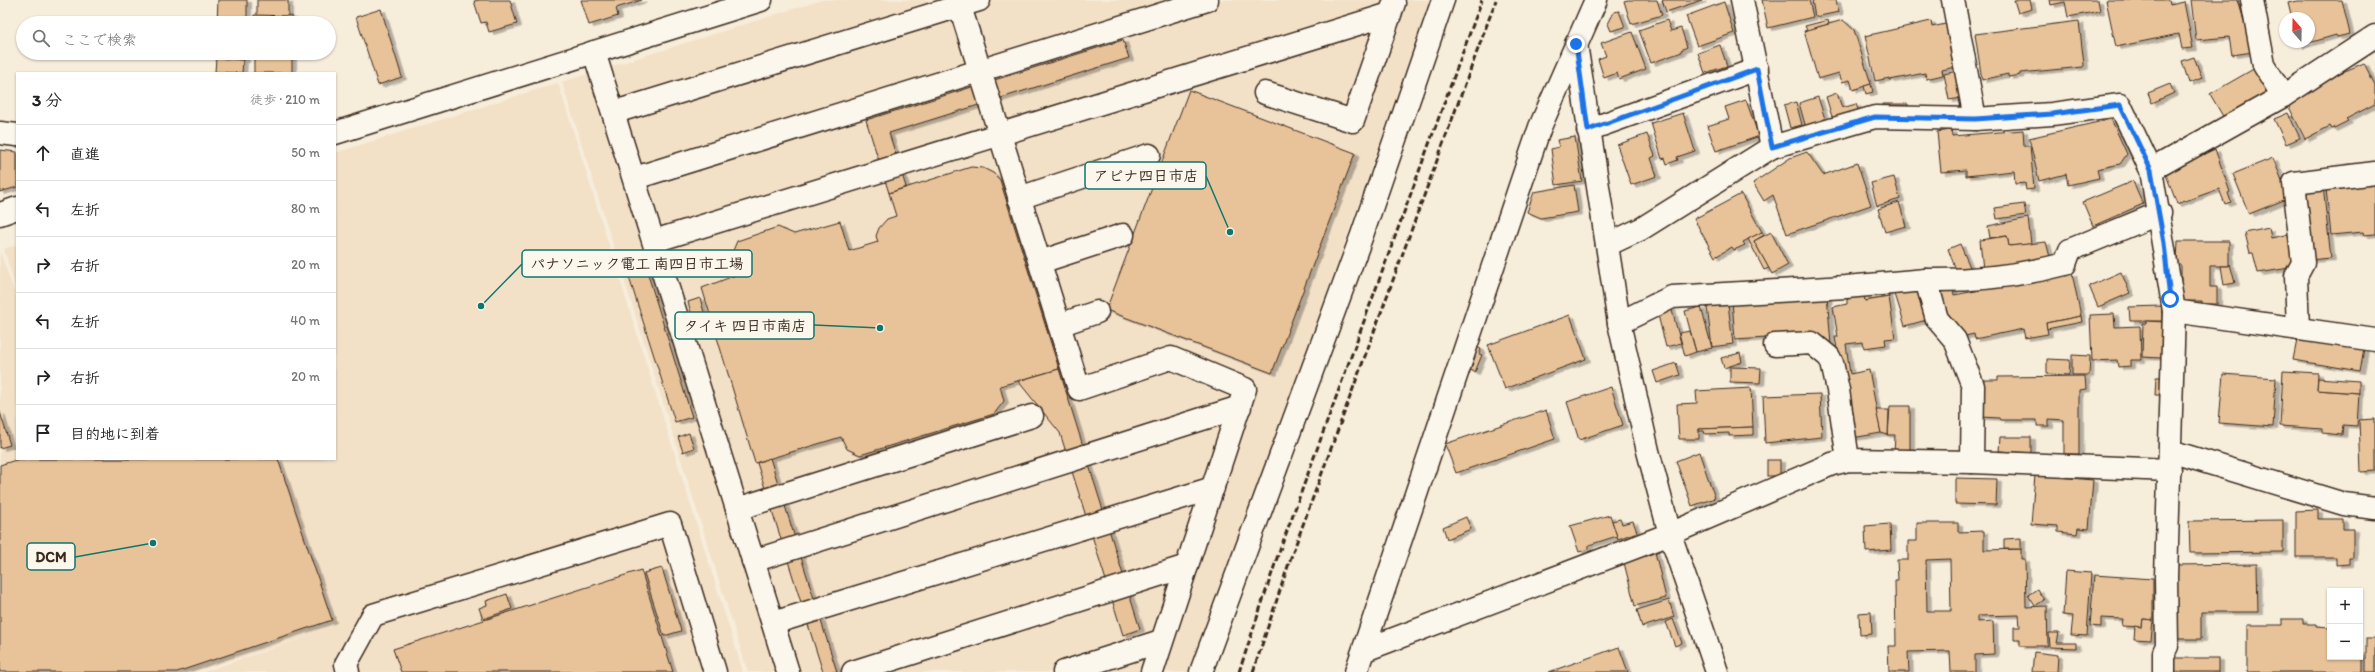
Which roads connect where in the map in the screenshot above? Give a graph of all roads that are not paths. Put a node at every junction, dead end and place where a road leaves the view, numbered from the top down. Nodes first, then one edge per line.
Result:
1 (761, 0) edge
2 (1207, 0) edge
3 (1443, 0) edge
4 (1596, 0) edge
5 (1742, 0) edge
6 (1953, 0) edge
7 (2252, 0) edge
8 (966, 2) edge
9 (1393, 7) edge
10 (1576, 44) junction
11 (2372, 44) edge
12 (594, 52) junction
13 (1757, 69) junction
14 (980, 70) junction
15 (1265, 93) dead end
16 (2283, 96) junction
17 (614, 112) junction
18 (1975, 119) junction
19 (1588, 130) junction
20 (0, 133) edge
21 (336, 133) edge
22 (16, 135) edge
23 (1000, 135) junction
24 (1772, 147) junction
25 (1149, 155) dead end
26 (2151, 170) junction
27 (2375, 172) edge
28 (635, 178) junction
29 (1020, 198) junction
30 (16, 208) edge
31 (2160, 213) junction
32 (0, 214) edge
33 (1123, 236) dead end
34 (654, 241) junction
35 (1607, 245) junction
36 (1040, 262) junction
37 (1926, 280) junction
38 (2174, 311) junction
39 (1097, 312) dead end
40 (1619, 323) junction
41 (1059, 325) junction
42 (2298, 329) junction
43 (2375, 340) edge
44 (1775, 345) dead end
45 (1240, 407) junction
46 (1032, 416) dead end
47 (1848, 460) junction
48 (2170, 460) junction
49 (1972, 462) junction
50 (1213, 488) junction
51 (2375, 508) edge
52 (737, 509) junction
53 (1670, 534) junction
54 (753, 561) junction
55 (1187, 566) junction
56 (773, 623) junction
57 (1161, 641) junction
58 (1365, 650) junction
59 (348, 672) edge
60 (715, 672) edge
61 (788, 672) edge
62 (853, 672) edge
63 (1064, 672) edge
64 (1152, 672) edge
65 (1201, 672) edge
66 (1356, 672) edge
67 (1717, 672) edge
68 (2164, 672) edge

1 - 12 street
2 - 14 street
3 - 65 street
4 - 10 street
5 - 13 street
6 - 18 street
7 - 16 street
8 - 14 street
8 - 17 street
9 - 15 street
9 - 23 street
10 - 19 street
10 - 58 street
11 - 16 street
12 - 17 street
12 - 21 street
13 - 19 street
13 - 24 street
14 - 23 street
14 - 28 street
16 - 26 street
17 - 28 street
18 - 24 street
18 - 26 street
19 - 35 street
20 - 22 street
23 - 29 street
23 - 34 street
24 - 35 street
25 - 29 street
26 - 31 street
27 - 42 street
28 - 34 street
29 - 36 street
30 - 32 street
31 - 37 street
31 - 38 street
33 - 36 street
34 - 52 street
35 - 40 street
36 - 41 street
37 - 40 street
37 - 49 street
38 - 42 street
38 - 48 street
39 - 41 street
40 - 53 street
41 - 45 street
42 - 43 street
44 - 47 street
45 - 50 street
45 - 54 street
46 - 52 street
47 - 49 street
47 - 53 street
48 - 49 street
48 - 51 street
48 - 68 street
50 - 55 street
50 - 56 street
52 - 54 street
53 - 58 street
53 - 67 street
54 - 56 street
55 - 57 street
55 - 62 street
56 - 61 street
57 - 63 street
57 - 64 street
58 - 66 street
59 - 60 street

